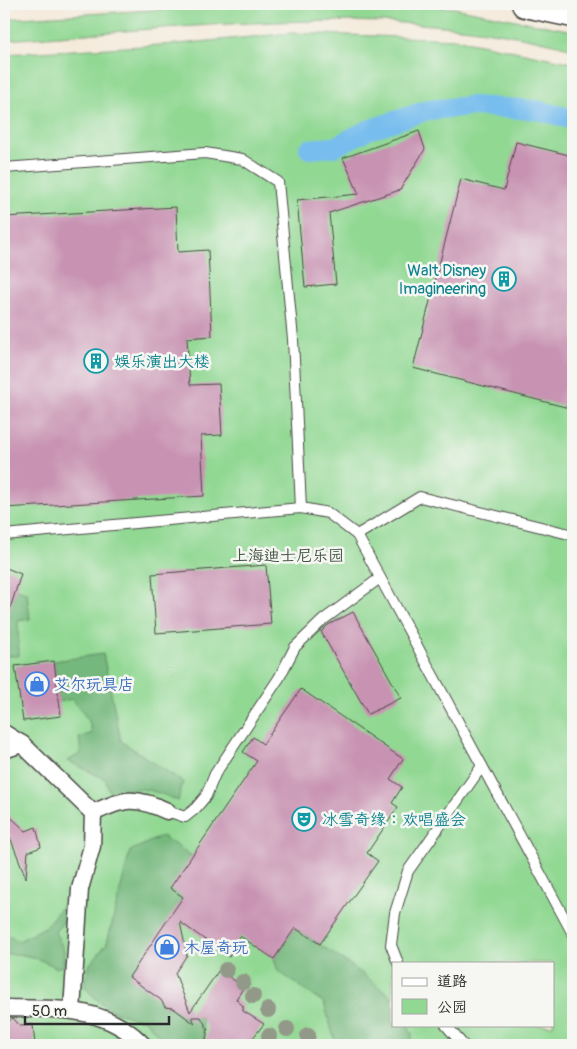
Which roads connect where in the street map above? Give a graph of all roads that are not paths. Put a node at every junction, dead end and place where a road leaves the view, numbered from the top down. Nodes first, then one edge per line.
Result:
1 (525, 4) edge
2 (573, 14) edge
3 (4, 168) edge
4 (301, 508) junction
5 (4, 535) edge
6 (356, 535) junction
7 (573, 535) edge
8 (380, 578) junction
9 (4, 734) edge
10 (22, 744) junction
11 (4, 750) edge
12 (482, 766) junction
13 (166, 811) joint
14 (94, 813) junction
15 (573, 934) edge
16 (398, 962) edge
17 (4, 1008) edge
18 (72, 1010) junction
19 (447, 1026) edge
20 (143, 1045) edge
21 (463, 1045) edge

1 - 2 street
3 - 4 lane
4 - 5 lane
4 - 6 lane
6 - 7 lane
6 - 8 lane
8 - 12 lane
8 - 13 lane
9 - 10 street
10 - 11 street
10 - 14 street
12 - 15 lane
12 - 16 lane
13 - 14 street
14 - 18 street
17 - 18 street
18 - 20 street
19 - 21 lane

